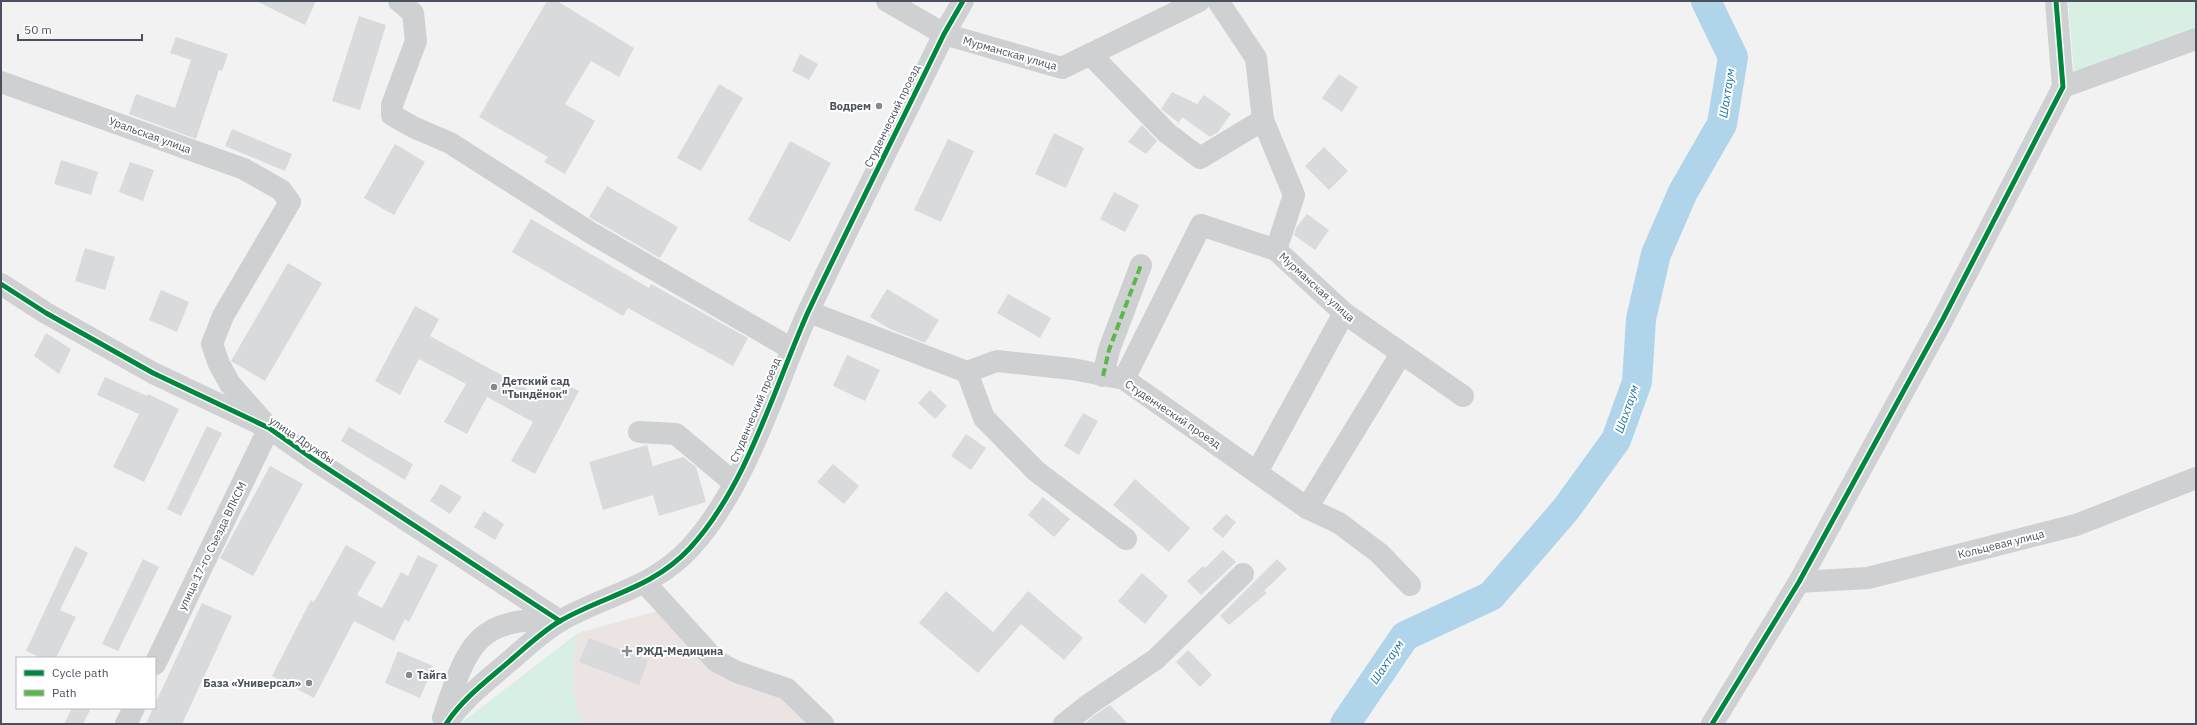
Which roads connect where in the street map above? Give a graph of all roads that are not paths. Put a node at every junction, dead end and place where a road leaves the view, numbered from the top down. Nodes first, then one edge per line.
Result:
1 (399, 1) edge
2 (887, 1) edge
3 (963, 1) edge
4 (1199, 1) edge
5 (1218, 1) edge
6 (2056, 1) edge
7 (944, 34) junction
8 (2196, 39) edge
9 (1090, 54) junction
10 (1, 82) edge
11 (2063, 87) junction
12 (1263, 120) junction
13 (1276, 250) junction
14 (1141, 265) dead end
15 (1, 284) edge
16 (809, 312) junction
17 (1344, 313) junction
18 (792, 349) junction
19 (1401, 354) junction
20 (967, 372) junction
21 (1114, 378) junction
22 (1463, 396) dead end
23 (269, 428) junction
24 (639, 432) dead end
25 (1257, 472) junction
26 (2196, 478) edge
27 (734, 483) junction
28 (1307, 508) junction
29 (1126, 540) dead end
30 (1243, 574) dead end
31 (1798, 582) junction
32 (645, 583) junction
33 (1410, 585) dead end
34 (560, 621) junction
35 (156, 662) edge
36 (134, 709) edge
37 (126, 724) edge
38 (441, 724) edge
39 (446, 724) edge
40 (823, 724) edge
41 (1064, 724) edge
42 (1712, 724) edge

1 - 18 street
2 - 7 street, Мурманская улица
3 - 7 street, Студенческий проезд
4 - 9 street, Мурманская улица
5 - 12 street, Мурманская улица
6 - 11 street
7 - 9 street, Мурманская улица
7 - 16 street, Студенческий проезд
8 - 11 street
9 - 12 street
10 - 23 street, Уральская улица
11 - 31 street
12 - 13 street, Мурманская улица
13 - 17 street, Мурманская улица
13 - 21 street
14 - 21 street
15 - 23 street, улица Дружбы
16 - 18 street, Студенческий проезд
16 - 20 street
17 - 19 street, Мурманская улица
17 - 25 street
18 - 27 street, Студенческий проезд
19 - 22 street, Мурманская улица
19 - 28 street
20 - 21 street, Студенческий проезд
20 - 29 street
21 - 25 street, Студенческий проезд
23 - 34 street, улица Дружбы
23 - 35 street, улица 17-го Съезда ВЛКСМ
24 - 27 street
25 - 28 street, Студенческий проезд
26 - 31 street, Кольцевая улица
27 - 32 street, Студенческий проезд
28 - 33 street, Студенческий проезд
30 - 41 street
31 - 42 street
32 - 34 street, Студенческий проезд
32 - 40 street
34 - 38 street
34 - 39 street, Студенческий проезд
36 - 37 street

